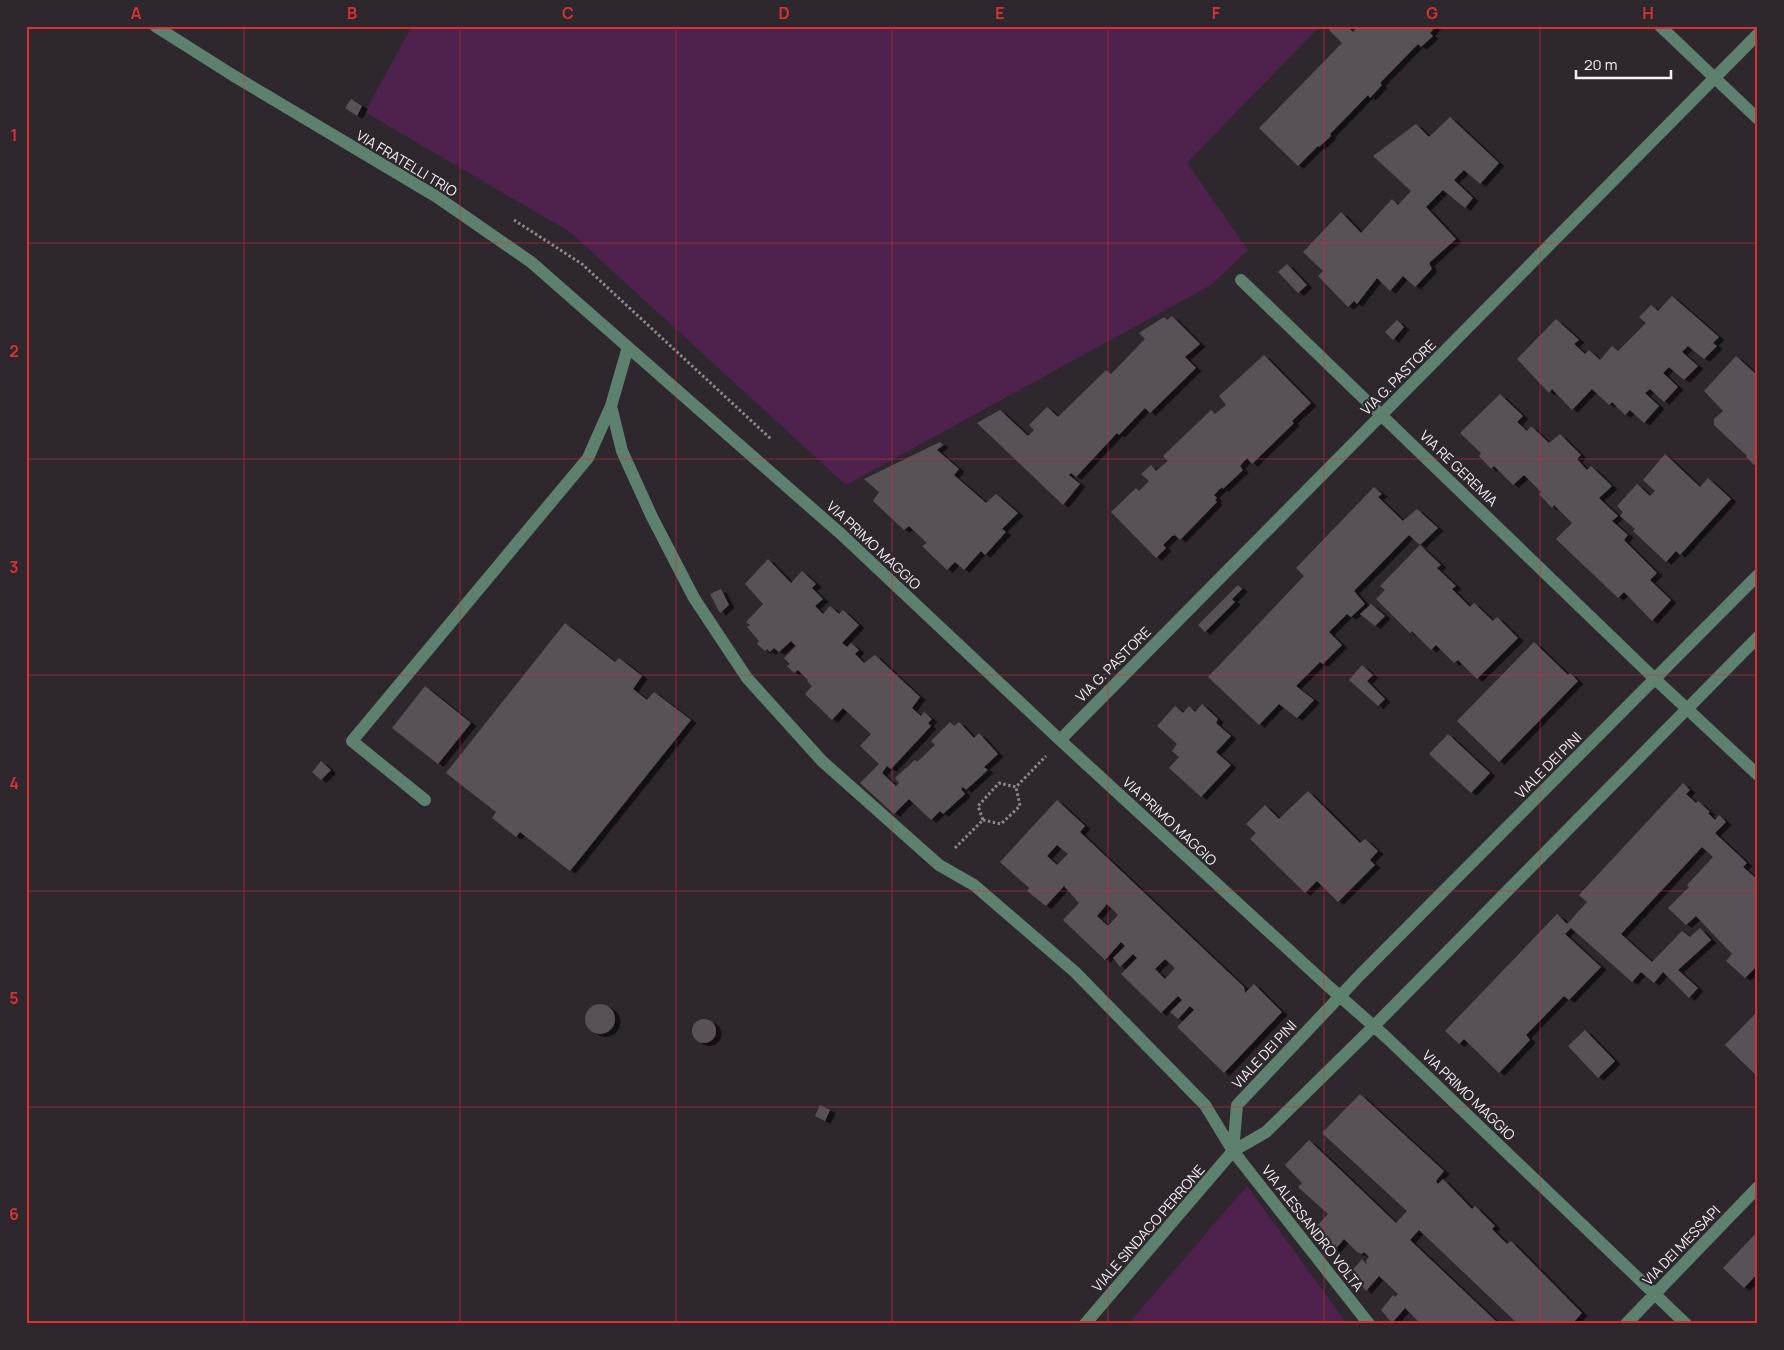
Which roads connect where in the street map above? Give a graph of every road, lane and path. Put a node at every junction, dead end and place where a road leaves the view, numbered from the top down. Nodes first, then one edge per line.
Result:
1 (155, 26) edge
2 (1660, 26) edge
3 (1758, 34) edge
4 (1714, 78) junction
5 (1758, 119) edge
6 (1241, 280) dead end
7 (628, 347) junction
8 (611, 406) junction
9 (1382, 415) junction
10 (1758, 575) edge
11 (1758, 637) edge
12 (1656, 679) junction
13 (1687, 708) junction
14 (1060, 740) junction
15 (1758, 775) edge
16 (1016, 787) junction
17 (425, 800) dead end
18 (983, 820) junction
19 (939, 865) junction
20 (1340, 996) junction
21 (1373, 1027) junction
22 (1233, 1151) junction
23 (1758, 1187) edge
24 (1654, 1294) junction
25 (1085, 1324) edge
26 (1369, 1324) edge
27 (1626, 1324) edge
28 (1686, 1324) edge

1 - 7 street, VIA FRATELLI TRIO
2 - 4 street
3 - 4 street, VIA G. PASTORE
4 - 5 street
4 - 9 street, VIA G. PASTORE
6 - 9 street, VIA RE GEREMIA
7 - 8 street
7 - 14 street, VIA PRIMO MAGGIO
8 - 17 street
8 - 19 street, VIA ALESSANDRO VOLTA
9 - 12 street, VIA RE GEREMIA
9 - 14 street, VIA G. PASTORE
10 - 12 street, VIALE DEI PINI
11 - 13 street
12 - 13 street, VIA RE GEREMIA
12 - 20 street, VIALE DEI PINI
13 - 15 street, VIA RE GEREMIA
13 - 21 street
14 - 16 path
14 - 20 street, VIA PRIMO MAGGIO
16 - 18 path
16 - 18 path
18 - 19 path
19 - 22 street, VIA ALESSANDRO VOLTA
20 - 21 street, VIA PRIMO MAGGIO
20 - 22 street, VIALE DEI PINI
21 - 22 street
21 - 24 street, VIA PRIMO MAGGIO
22 - 25 street, VIALE SINDACO PERRONE
22 - 26 street, VIA ALESSANDRO VOLTA
23 - 24 street, VIA DEI MESSAPI
24 - 27 street, VIA DEI MESSAPI
24 - 28 street, VIA PRIMO MAGGIO

